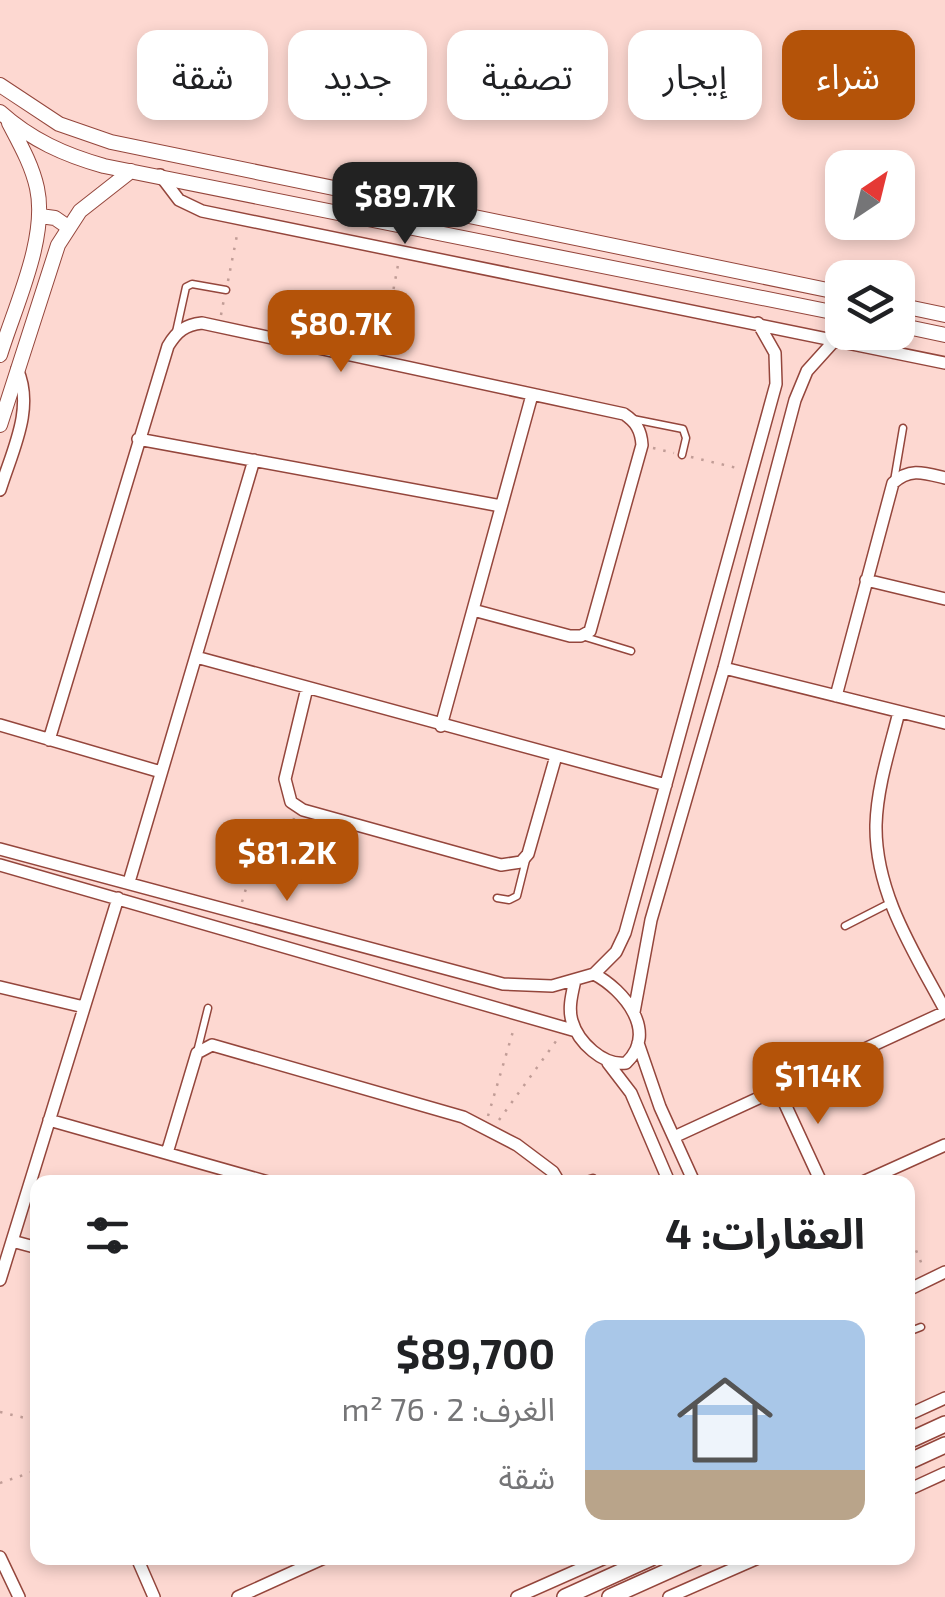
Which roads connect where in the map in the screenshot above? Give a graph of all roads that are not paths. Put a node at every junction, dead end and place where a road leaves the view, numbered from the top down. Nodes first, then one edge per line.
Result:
1 (0, 85) edge
2 (3, 115) edge
3 (131, 171) junction
4 (160, 175) junction
5 (40, 216) junction
6 (68, 227) junction
7 (226, 290) road end
8 (825, 290) edge
9 (915, 309) edge
10 (825, 311) edge
11 (945, 315) edge
12 (758, 323) junction
13 (915, 329) edge
14 (176, 333) junction
15 (945, 335) edge
16 (825, 338) edge
17 (825, 349) edge
18 (883, 350) edge
19 (0, 354) edge
20 (945, 363) edge
21 (17, 369) junction
22 (532, 395) junction
23 (632, 419) junction
24 (0, 425) edge
25 (903, 428) dead end
26 (138, 439) junction
27 (682, 455) road end
28 (254, 460) junction
29 (945, 478) edge
30 (894, 483) junction
31 (0, 490) edge
32 (502, 506) junction
33 (866, 580) junction
34 (945, 599) edge
35 (473, 610) junction
36 (581, 636) junction
37 (631, 651) dead end
38 (196, 657) junction
39 (724, 668) junction
40 (307, 688) junction
41 (836, 696) junction
42 (899, 712) junction
43 (945, 722) edge
44 (0, 726) edge
45 (441, 726) junction
46 (49, 740) junction
47 (556, 756) junction
48 (161, 772) junction
49 (666, 785) junction
50 (0, 849) edge
51 (528, 854) junction
52 (0, 865) edge
53 (128, 882) junction
54 (118, 898) junction
55 (497, 898) dead end
56 (890, 903) junction
57 (845, 926) dead end
58 (594, 974) junction
59 (574, 980) junction
60 (0, 987) edge
61 (84, 1008) junction
62 (208, 1008) dead end
63 (945, 1011) edge
64 (634, 1012) junction
65 (570, 1029) junction
66 (638, 1039) junction
67 (197, 1054) junction
68 (606, 1060) junction
69 (778, 1089) junction
70 (49, 1120) junction
71 (674, 1137) junction
72 (945, 1144) edge
73 (167, 1153) junction
74 (32, 1175) edge
75 (244, 1175) edge
76 (554, 1175) edge
77 (666, 1175) edge
78 (691, 1175) edge
79 (818, 1175) edge
80 (877, 1175) edge
81 (30, 1182) edge
82 (12, 1241) junction
83 (30, 1246) edge
84 (945, 1272) edge
85 (0, 1280) edge
86 (915, 1287) edge
87 (921, 1327) dead end
88 (915, 1329) edge
89 (945, 1398) edge
90 (915, 1412) edge
91 (945, 1424) edge
92 (915, 1438) edge
93 (945, 1445) edge
94 (915, 1459) edge
95 (945, 1474) edge
96 (915, 1487) edge
97 (0, 1556) edge
98 (140, 1565) edge
99 (309, 1565) edge
100 (588, 1565) edge
101 (636, 1565) edge
102 (681, 1565) edge
103 (742, 1565) edge
104 (19, 1597) edge
105 (154, 1597) edge
106 (238, 1597) edge
107 (517, 1597) edge
108 (565, 1597) edge
109 (610, 1597) edge
110 (670, 1597) edge

1 - 8 street
2 - 3 street
2 - 5 street
3 - 4 street
3 - 6 street
4 - 10 street
4 - 12 street
5 - 6 street
5 - 19 street
6 - 21 street
7 - 14 lane
9 - 11 street
12 - 16 street
12 - 49 street
13 - 15 street
14 - 22 street
14 - 26 street
17 - 39 street
18 - 20 street
21 - 24 street
21 - 31 street
22 - 23 street
22 - 32 street
23 - 27 lane
23 - 36 street
25 - 30 lane
26 - 28 street
26 - 46 street
28 - 32 street
28 - 38 street
29 - 30 street
30 - 33 street
32 - 35 street
33 - 34 street
33 - 41 street
35 - 36 street
35 - 45 street
36 - 37 lane
38 - 40 street
38 - 48 street
39 - 41 street
39 - 64 street
40 - 45 street
40 - 51 street
41 - 42 street
42 - 43 street
42 - 56 street
44 - 46 street
45 - 47 street
46 - 48 street
47 - 49 street
47 - 51 street
48 - 53 street
49 - 58 street
50 - 53 street
51 - 55 lane
52 - 54 street
53 - 59 street
54 - 61 street
54 - 65 street
56 - 57 lane
56 - 63 street
58 - 59 street
58 - 64 street
59 - 65 street
60 - 61 street
61 - 70 street
62 - 67 lane
63 - 69 street
64 - 66 street
65 - 68 street
66 - 68 street
66 - 71 street
67 - 73 street
67 - 76 street
68 - 77 street
69 - 71 street
69 - 79 street
70 - 73 street
70 - 74 street
71 - 78 street
72 - 80 street
73 - 75 street
81 - 82 street
82 - 83 street
82 - 85 street
84 - 86 street
87 - 88 lane
89 - 90 street
91 - 92 main road
93 - 94 main road
95 - 96 street
97 - 104 street
98 - 105 street
99 - 106 street
100 - 107 street
101 - 108 main road
102 - 109 main road
103 - 110 street

